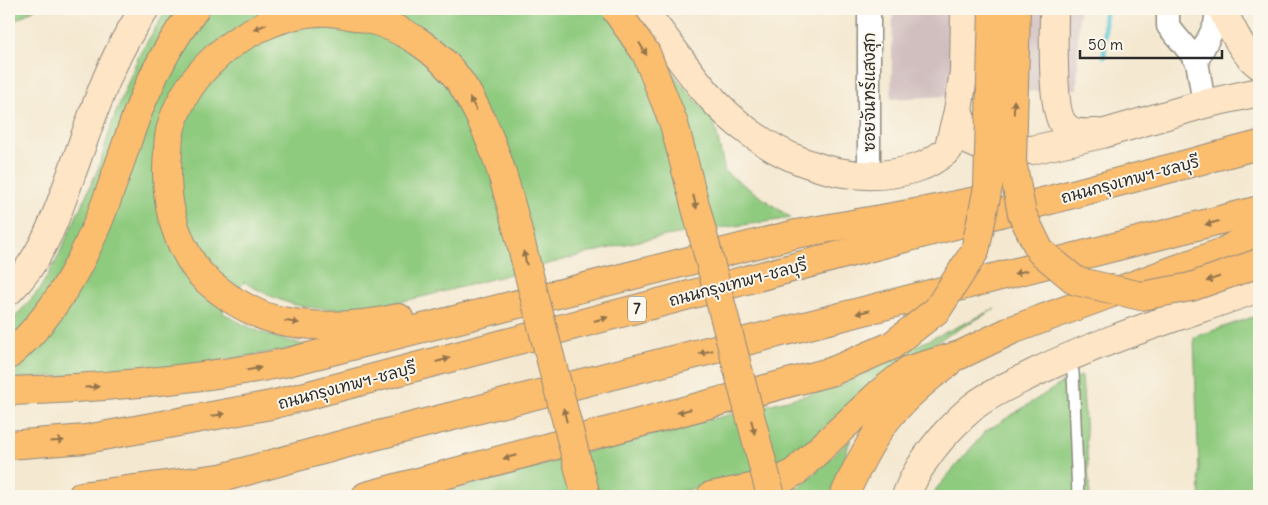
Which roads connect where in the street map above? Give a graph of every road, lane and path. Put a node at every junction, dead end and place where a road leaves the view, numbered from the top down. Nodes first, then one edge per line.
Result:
1 (144, 9) edge
2 (195, 9) edge
3 (615, 9) edge
4 (642, 9) edge
5 (869, 9) edge
6 (965, 9) edge
7 (993, 9) edge
8 (1016, 9) edge
9 (1054, 9) edge
10 (1168, 9) edge
11 (1217, 9) edge
12 (1222, 9) edge
13 (1197, 61) junction
14 (1259, 65) edge
15 (1259, 92) edge
16 (1204, 104) junction
17 (958, 111) junction
18 (1259, 130) edge
19 (1102, 134) junction
20 (1259, 145) edge
21 (869, 176) junction
22 (1259, 210) edge
23 (1259, 231) edge
24 (750, 244) junction
25 (1259, 263) edge
26 (1259, 288) edge
27 (9, 291) edge
28 (960, 354) junction
29 (9, 355) edge
30 (1073, 372) dead end
31 (9, 391) edge
32 (9, 445) edge
33 (82, 496) edge
34 (366, 496) edge
35 (586, 496) edge
36 (711, 496) edge
37 (771, 496) edge
38 (844, 496) edge
39 (906, 496) edge
40 (1078, 496) edge

1 - 27 main road
2 - 29 highway
3 -> 37 highway, bridge
4 - 21 main road
5 - 21 street, ซอยจันทร์แสงสุก
6 - 17 main road
7 -> 34 highway, bridge
25 -> 8 highway, bridge
9 - 19 main road
10 - 13 street
11 - 13 street
12 - 14 main road
13 - 16 street
15 - 16 main road
16 - 19 main road
17 - 19 main road
17 - 21 main road
18 - 24 highway
32 -> 20 highway, ถนนกรุงเทพฯ-ชลบุรี / 7
22 -> 33 highway
23 - 28 highway
31 -> 24 highway
35 -> 24 highway, bridge
26 - 39 main road
28 - 36 highway
28 - 38 highway
30 - 40 lane

